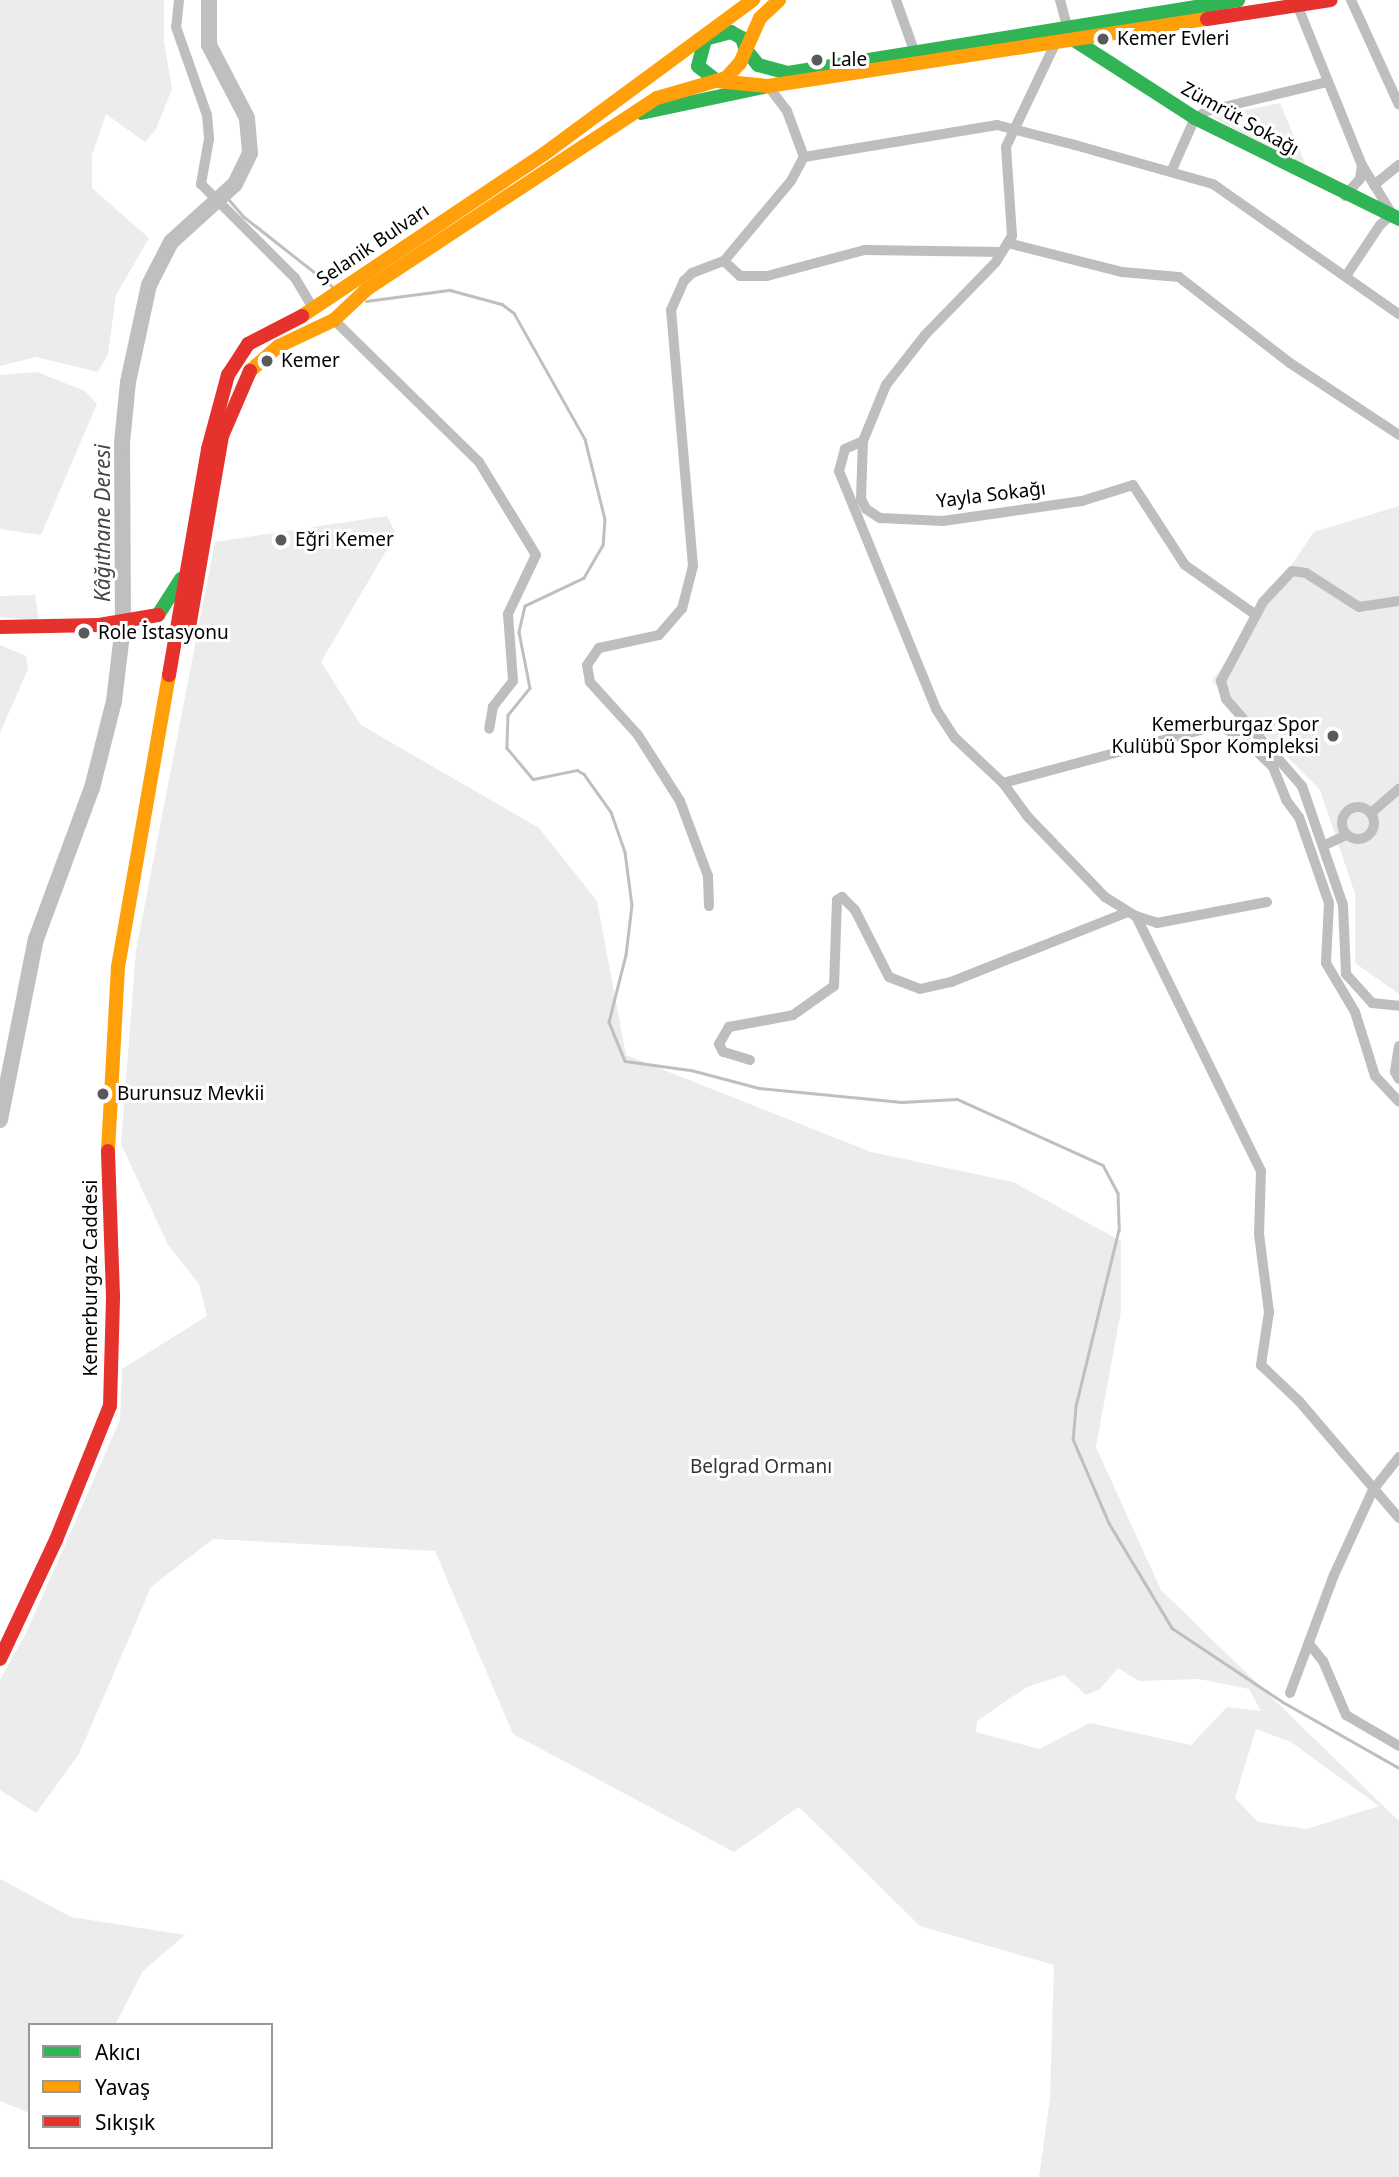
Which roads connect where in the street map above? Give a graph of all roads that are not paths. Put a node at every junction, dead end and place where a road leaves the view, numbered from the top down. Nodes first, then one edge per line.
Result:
1 (179, 0) edge
2 (752, 0) edge
3 (779, 0) edge
4 (896, 0) edge
5 (1060, 0) edge
6 (1238, 0) edge
7 (1331, 0) edge
8 (1351, 0) edge
9 (1296, 3) edge
10 (1064, 36) junction
11 (705, 38) junction
12 (746, 50) junction
13 (915, 53) junction
14 (717, 81) junction
15 (1327, 82) junction
16 (768, 86) junction
17 (1399, 106) edge
18 (625, 117) junction
19 (1195, 118) junction
20 (1012, 130) junction
21 (568, 136) junction
22 (579, 148) junction
23 (804, 157) junction
24 (1362, 165) junction
25 (1399, 165) edge
26 (1171, 172) junction
27 (1374, 185) junction
28 (1345, 196) junction
29 (1396, 216) edge
30 (1005, 247) junction
31 (724, 261) junction
32 (1346, 276) junction
33 (314, 310) junction
34 (1399, 314) edge
35 (336, 319) junction
36 (279, 345) junction
37 (1399, 435) edge
38 (863, 441) junction
39 (190, 561) junction
40 (1399, 601) edge
41 (1256, 615) junction
42 (159, 620) junction
43 (182, 622) junction
44 (0, 627) edge
45 (174, 650) junction
46 (489, 729) dead end
47 (1003, 783) junction
48 (1399, 789) edge
49 (1371, 813) junction
50 (1346, 835) junction
51 (1325, 845) junction
52 (135, 876) junction
53 (1267, 902) dead end
54 (709, 906) dead end
55 (1132, 914) junction
56 (1399, 1006) edge
57 (1399, 1046) edge
58 (750, 1060) dead end
59 (1399, 1079) edge
60 (1399, 1102) edge
61 (1399, 1457) edge
62 (1373, 1490) junction
63 (1399, 1518) edge
64 (1310, 1645) junction
65 (0, 1659) edge
66 (1290, 1693) dead end
67 (1399, 1745) edge

1 - 33 street
2 - 11 main road, Selanik Bulvarı
3 - 12 main road
4 - 13 street
5 - 10 street
6 - 10 main road
7 - 9 main road
8 - 17 street
9 - 10 main road
9 - 15 street
10 - 13 main road
10 - 16 main road
10 - 19 main road, Zümrüt Sokağı
10 - 20 street
11 - 12 main road
11 - 14 main road
11 - 21 main road, Selanik Bulvarı
12 - 13 main road
12 - 14 main road
14 - 16 main road
14 - 18 main road, Selanik Bulvarı
15 - 19 street
15 - 24 street
16 - 18 main road
16 - 23 street
18 - 22 main road, Selanik Bulvarı
19 - 26 street
19 - 28 main road, Zümrüt Sokağı
20 - 23 street
20 - 26 street
20 - 30 street
21 - 22 main road
21 - 33 main road, Selanik Bulvarı
22 - 35 main road, Selanik Bulvarı
23 - 31 street
24 - 27 street
24 - 28 street
25 - 27 street
26 - 32 street
27 - 29 street
28 - 29 main road, Zümrüt Sokağı
29 - 32 street
30 - 31 street
30 - 37 street
30 - 38 street, Yayla Sokağı
31 - 54 street
32 - 34 street
33 - 35 main road
33 - 36 main road
33 - 39 main road, Selanik Bulvarı
35 - 36 main road, Selanik Bulvarı
35 - 46 street
36 - 43 main road, Selanik Bulvarı
38 - 41 street, Yayla Sokağı
38 - 47 street
39 - 42 main road
39 - 43 main road, Selanik Bulvarı
40 - 41 street
41 - 51 street
42 - 43 main road
42 - 44 main road
42 - 45 main road
43 - 45 main road, Kemerburgaz Caddesi
43 - 52 main road, Kemerburgaz Caddesi
45 - 52 main road, Kemerburgaz Caddesi
47 - 55 street
47 - 60 street
48 - 49 street
49 - 50 street
49 - 50 street
50 - 51 street
51 - 56 street
52 - 65 main road, Kemerburgaz Caddesi
53 - 55 street
55 - 58 street
55 - 62 street
57 - 59 street
61 - 62 street
62 - 63 street
62 - 64 street
64 - 66 street
64 - 67 street

